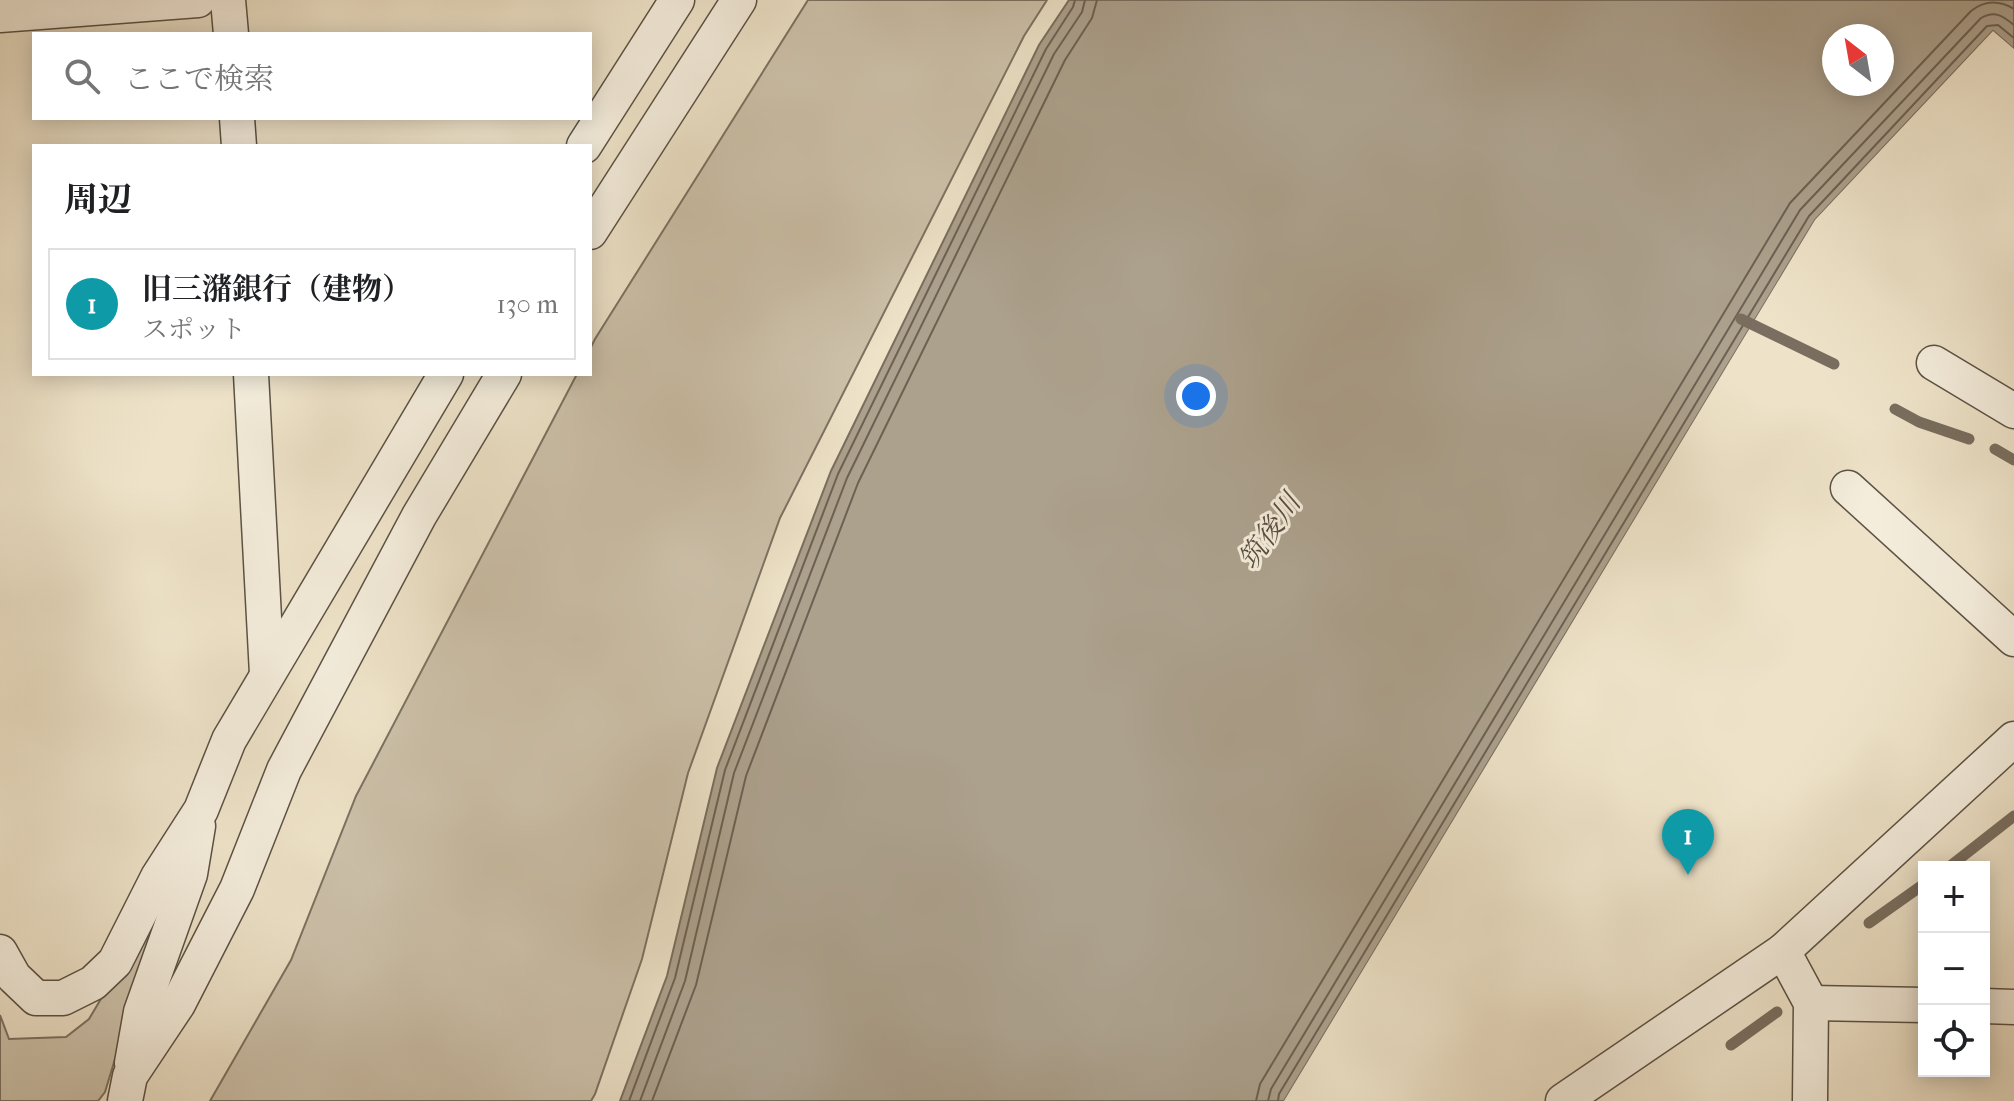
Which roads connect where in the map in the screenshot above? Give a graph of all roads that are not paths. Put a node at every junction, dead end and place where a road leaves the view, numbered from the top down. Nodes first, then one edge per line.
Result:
1 (198, 0) edge
2 (228, 0) edge
3 (677, 0) edge
4 (739, 0) edge
5 (0, 15) edge
6 (231, 32) edge
7 (237, 120) edge
8 (239, 144) edge
9 (585, 144) edge
10 (592, 229) edge
11 (1934, 363) dead end
12 (251, 376) edge
13 (445, 376) edge
14 (503, 376) edge
15 (2014, 411) edge
16 (1848, 488) dead end
17 (2014, 639) edge
18 (267, 674) junction
19 (2014, 739) edge
20 (201, 810) junction
21 (1783, 951) junction
22 (0, 952) edge
23 (1811, 1003) junction
24 (1918, 1005) edge
25 (1990, 1006) edge
26 (2014, 1007) edge
27 (128, 1088) edge
28 (1563, 1101) edge
29 (1810, 1101) edge

1 - 5 street
2 - 6 street
3 - 9 street
4 - 10 street
7 - 8 street
11 - 15 street
12 - 18 street
13 - 18 street
14 - 27 street
16 - 17 street
18 - 20 street
19 - 21 street
20 - 22 street
20 - 27 street
21 - 23 street
21 - 28 street
23 - 24 street
23 - 29 street
25 - 26 street

